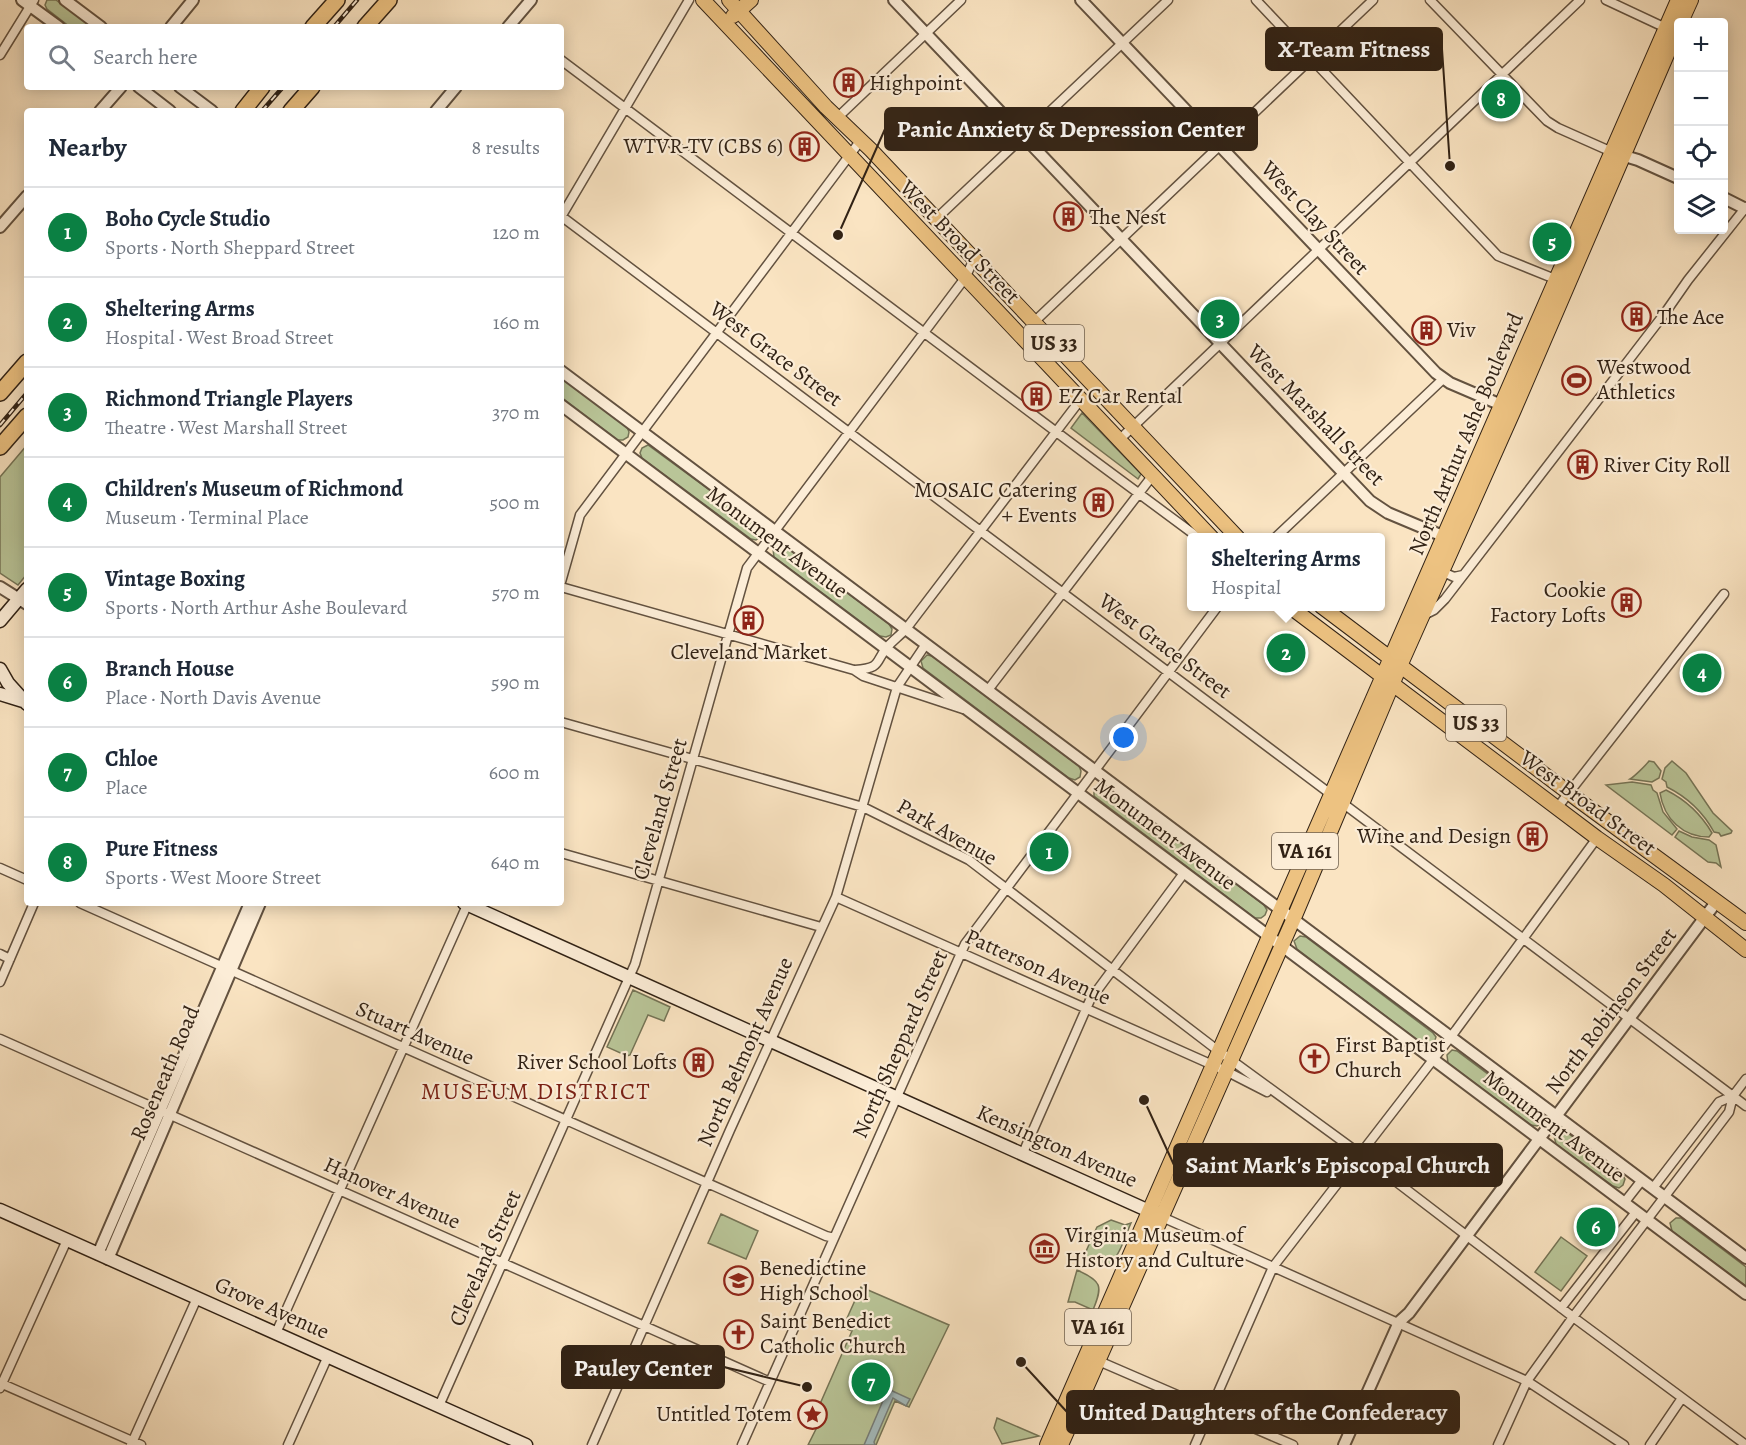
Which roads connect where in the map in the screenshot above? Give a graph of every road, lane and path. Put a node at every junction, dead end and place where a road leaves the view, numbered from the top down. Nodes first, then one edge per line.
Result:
1 (65, 0) edge
2 (193, 0) edge
3 (322, 0) edge
4 (337, 0) edge
5 (389, 0) edge
6 (531, 0) edge
7 (689, 0) edge
8 (703, 0) edge
9 (729, 0) edge
10 (751, 0) edge
11 (894, 0) edge
12 (961, 0) edge
13 (1081, 0) edge
14 (1168, 0) edge
15 (1256, 0) edge
16 (1373, 0) edge
17 (1430, 0) edge
18 (1580, 0) edge
19 (1606, 0) edge
20 (1678, 0) edge
21 (1691, 0) edge
22 (29, 2) edge
23 (739, 11) junction
24 (1677, 18) edge
25 (1681, 18) edge
26 (55, 24) edge
27 (97, 24) edge
28 (173, 24) edge
29 (307, 24) edge
30 (316, 24) edge
31 (368, 24) edge
32 (513, 24) edge
33 (725, 24) junction
34 (1674, 27) edge
35 (1674, 32) edge
36 (926, 34) junction
37 (1122, 43) junction
38 (0, 56) edge
39 (1312, 57) junction
40 (564, 62) edge
41 (1501, 74) junction
42 (118, 90) edge
43 (143, 90) edge
44 (184, 90) edge
45 (260, 90) edge
46 (309, 90) edge
47 (454, 90) edge
48 (103, 108) edge
49 (166, 108) edge
50 (208, 108) edge
51 (245, 108) edge
52 (294, 108) edge
53 (438, 108) edge
54 (625, 109) junction
55 (837, 118) junction
56 (1024, 137) junction
57 (861, 140) junction
58 (1219, 146) junction
59 (1618, 154) junction
60 (849, 156) junction
61 (1410, 161) junction
62 (1674, 176) edge
63 (24, 199) edge
64 (1728, 200) edge
65 (1746, 208) edge
66 (564, 211) edge
67 (564, 218) edge
68 (936, 219) junction
69 (0, 227) edge
70 (791, 233) junction
71 (1121, 240) junction
72 (1318, 250) junction
73 (974, 259) junction
74 (965, 278) junction
75 (1562, 282) junction
76 (1034, 322) junction
77 (718, 333) junction
78 (924, 333) junction
79 (1220, 343) junction
80 (24, 365) edge
81 (564, 373) edge
82 (1443, 379) junction
83 (0, 393) edge
84 (1081, 399) junction
85 (1501, 405) junction
86 (564, 407) edge
87 (1514, 411) junction
88 (24, 419) edge
89 (1133, 426) junction
90 (644, 432) junction
91 (850, 432) junction
92 (1057, 432) junction
93 (1119, 440) junction
94 (0, 447) edge
95 (627, 454) junction
96 (1344, 474) junction
97 (1153, 475) junction
98 (1139, 493) junction
99 (775, 531) junction
100 (982, 531) junction
101 (1194, 533) edge
102 (1208, 533) edge
103 (1234, 533) edge
104 (1279, 533) edge
105 (1450, 539) junction
106 (759, 553) junction
107 (1437, 569) junction
108 (564, 571) edge
109 (1463, 575) junction
110 (0, 587) edge
111 (564, 587) edge
112 (1064, 592) junction
113 (1724, 594) dead end
114 (24, 597) edge
115 (1214, 611) edge
116 (1296, 611) edge
117 (1328, 611) edge
118 (1423, 615) junction
119 (0, 621) edge
120 (906, 629) junction
121 (729, 634) junction
122 (926, 644) junction
123 (886, 649) junction
124 (1395, 662) junction
125 (909, 666) junction
126 (0, 669) edge
127 (854, 670) junction
128 (1170, 672) junction
129 (1388, 680) junction
130 (897, 687) junction
131 (988, 690) junction
132 (0, 694) edge
133 (24, 701) edge
134 (24, 702) edge
135 (969, 711) junction
136 (564, 723) edge
137 (693, 759) junction
138 (1096, 771) junction
139 (1078, 793) junction
140 (1331, 793) junction
141 (1569, 793) junction
142 (1343, 802) junction
143 (863, 807) junction
144 (1557, 808) junction
145 (1597, 838) junction
146 (564, 854) edge
147 (0, 868) edge
148 (1185, 873) junction
149 (24, 879) edge
150 (659, 881) junction
151 (1006, 889) junction
152 (836, 897) junction
153 (1717, 901) junction
154 (33, 906) edge
155 (87, 906) edge
156 (249, 906) edge
157 (258, 906) edge
158 (465, 906) edge
159 (470, 906) edge
160 (1280, 909) junction
161 (1294, 918) junction
162 (1705, 918) junction
163 (1746, 923) edge
164 (821, 927) junction
165 (1268, 936) junction
166 (1523, 938) junction
167 (1281, 946) junction
168 (1746, 950) edge
169 (960, 953) junction
170 (0, 954) edge
171 (10, 959) junction
172 (227, 969) junction
173 (1112, 971) junction
174 (629, 977) junction
175 (0, 980) edge
176 (1086, 1009) junction
177 (1630, 1018) junction
178 (1451, 1036) junction
179 (0, 1039) edge
180 (771, 1040) junction
181 (404, 1048) junction
182 (1218, 1051) junction
183 (1433, 1059) junction
184 (1212, 1065) junction
185 (1228, 1066) junction
186 (1746, 1079) edge
187 (1733, 1096) junction
188 (896, 1097) junction
189 (1746, 1106) edge
190 (165, 1112) junction
191 (1557, 1116) junction
192 (566, 1120) junction
193 (1539, 1140) junction
194 (1023, 1153) junction
195 (1360, 1154) junction
196 (1642, 1180) junction
197 (707, 1183) junction
198 (1653, 1188) junction
199 (340, 1190) junction
200 (1665, 1197) junction
201 (1624, 1203) junction
202 (0, 1210) edge
203 (1148, 1210) junction
204 (1636, 1212) junction
205 (1162, 1217) junction
206 (1647, 1221) junction
207 (1467, 1237) junction
208 (834, 1238) junction
209 (67, 1240) junction
210 (103, 1256) junction
211 (1746, 1258) edge
212 (503, 1262) junction
213 (1273, 1267) junction
214 (1746, 1294) edge
215 (197, 1298) junction
216 (1561, 1308) junction
217 (1573, 1317) junction
218 (1399, 1322) junction
219 (644, 1326) junction
220 (276, 1333) junction
221 (328, 1356) junction
222 (1092, 1358) junction
223 (1527, 1381) junction
224 (770, 1382) junction
225 (1, 1385) edge
226 (1682, 1398) junction
227 (439, 1406) junction
228 (1210, 1409) junction
229 (135, 1444) edge
230 (288, 1445) edge
231 (526, 1445) edge
232 (592, 1445) edge
233 (742, 1445) edge
234 (1047, 1445) edge
235 (1061, 1445) edge
236 (1195, 1445) edge
237 (1293, 1445) edge
238 (1344, 1445) edge
239 (1498, 1445) edge
240 (1624, 1445) edge
241 (1650, 1445) edge
242 (1746, 1445) edge

1 - 27 street
2 - 28 street
3 - 29 highway
4 - 30 highway
5 - 31 highway
6 - 32 street
7 - 54 street
8 - 33 main road, West Broad Street / US 33
9 - 23 main road, West Broad Street / US 33
10 - 23 main road
11 - 36 street, West Marshall Street
12 - 36 street
13 - 37 street, West Clay Street
14 - 37 street
15 - 39 street
16 - 39 street
17 - 41 street
18 - 41 street
19 - 34 street
20 - 24 main road, North Arthur Ashe Boulevard / VA 161
21 - 25 main road, North Arthur Ashe Boulevard / VA 161
22 - 26 street
22 - 38 street
23 - 33 main road
23 - 55 main road, West Broad Street / US 33
33 - 60 main road, West Broad Street / US 33
35 - 59 main road, North Arthur Ashe Boulevard / VA 161
36 - 55 street
36 - 56 street, West Marshall Street
37 - 56 street
37 - 58 street, West Clay Street
39 - 58 street
39 - 61 street
40 - 54 street
41 - 59 street
41 - 61 street
42 - 48 street
43 - 49 street
44 - 50 street
45 - 51 highway
46 - 52 highway
47 - 53 street
54 - 66 street
54 - 70 street
55 - 57 main road, West Broad Street / US 33
56 - 68 street
56 - 71 street, West Marshall Street
57 - 60 street
57 - 68 main road, West Broad Street / US 33
58 - 71 street
58 - 72 street, West Clay Street
59 - 62 street
59 - 75 main road, North Arthur Ashe Boulevard / VA 161
60 - 70 street
60 - 74 main road, West Broad Street / US 33
61 - 72 street
61 - 75 street
63 - 69 street
64 - 65 street
65 - 109 street
67 - 77 street, West Grace Street
68 - 73 main road, West Broad Street / US 33
70 - 77 street
70 - 78 street
71 - 76 street
71 - 79 street, West Marshall Street
72 - 79 street
72 - 82 street, West Clay Street
73 - 74 street, Cleveland Street
73 - 76 main road, West Broad Street / US 33
74 - 78 street, Cleveland Street
74 - 84 main road, West Broad Street / US 33
75 - 85 main road, North Arthur Ashe Boulevard / VA 161
75 - 87 main road, North Arthur Ashe Boulevard / VA 161
76 - 89 main road, West Broad Street / US 33
77 - 90 street
77 - 91 street, West Grace Street
78 - 91 street, Cleveland Street
78 - 92 street
79 - 89 street
79 - 96 street, West Marshall Street
80 - 83 highway
81 - 90 street, Monument Avenue
82 - 85 street, West Clay Street
82 - 96 street
84 - 92 street
84 - 93 main road, West Broad Street / US 33
85 - 87 street, West Clay Street
85 - 105 main road, North Arthur Ashe Boulevard / VA 161
86 - 95 street, Monument Avenue
87 - 105 main road, North Arthur Ashe Boulevard / VA 161
88 - 94 highway
89 - 93 street
89 - 103 main road, West Broad Street / US 33
90 - 95 street
90 - 99 street, Monument Avenue
91 - 99 street, Cleveland Street
91 - 100 street, West Grace Street
92 - 98 street
92 - 100 street
93 - 97 main road, West Broad Street / US 33
95 - 106 street, Monument Avenue
95 - 108 street
96 - 104 street
96 - 105 street, West Marshall Street
97 - 98 street
97 - 102 main road, West Broad Street / US 33
98 - 101 street
98 - 112 street
99 - 106 street, Cleveland Street
99 - 120 street, Monument Avenue
100 - 112 street, West Grace Street
100 - 120 street
105 - 107 main road, North Arthur Ashe Boulevard / VA 161
106 - 121 street, Cleveland Street
106 - 123 street, Monument Avenue
107 - 109 street
107 - 118 main road, North Arthur Ashe Boulevard / VA 161
107 - 124 main road, North Arthur Ashe Boulevard / VA 161
109 - 118 street
110 - 114 street
111 - 121 street
112 - 128 street, West Grace Street
112 - 131 street
113 - 141 street
114 - 119 main road
115 - 128 street, North Sheppard Street
116 - 129 main road, West Broad Street / US 33
117 - 124 main road, West Broad Street / US 33
118 - 124 main road, North Arthur Ashe Boulevard / VA 161
120 - 122 street, Monument Avenue
120 - 123 street
121 - 127 street
121 - 137 street, Cleveland Street
122 - 125 street, North Belmont Avenue
122 - 131 street, Monument Avenue
123 - 125 street, Monument Avenue
123 - 127 street
124 - 129 main road, North Arthur Ashe Boulevard / VA 161
124 - 141 main road, West Broad Street / US 33
125 - 130 street, North Belmont Avenue
125 - 135 street, Monument Avenue
126 - 133 main road
127 - 130 street
128 - 138 street, North Sheppard Street
128 - 140 street, West Grace Street
129 - 140 main road, North Arthur Ashe Boulevard / VA 161
129 - 142 main road, North Arthur Ashe Boulevard / VA 161
129 - 144 main road, West Broad Street / US 33
130 - 135 street
130 - 143 street, North Belmont Avenue
131 - 138 street, Monument Avenue
132 - 134 main road
135 - 139 street, Monument Avenue
136 - 137 street, Park Avenue
137 - 143 street, Park Avenue
137 - 150 street, Cleveland Street
138 - 139 street, North Sheppard Street
138 - 160 street, Monument Avenue
139 - 148 street, Monument Avenue
139 - 151 street, North Sheppard Street
140 - 142 street, West Grace Street
140 - 160 main road, North Arthur Ashe Boulevard / VA 161
141 - 144 street
141 - 153 main road, West Broad Street / US 33
142 - 161 main road, North Arthur Ashe Boulevard / VA 161
142 - 166 street, West Grace Street
143 - 151 street, Park Avenue
143 - 152 street, North Belmont Avenue
144 - 145 main road, West Broad Street / US 33
145 - 162 main road, West Broad Street / US 33
145 - 166 street
146 - 150 street
147 - 149 street
148 - 165 street, Monument Avenue
148 - 173 street
150 - 164 street
150 - 174 street, Cleveland Street
151 - 169 street, North Sheppard Street
151 - 173 street, Park Avenue
152 - 164 street, North Belmont Avenue
152 - 169 street, Patterson Avenue
153 - 162 street, North Robinson Street
153 - 163 main road, West Broad Street / US 33
154 - 171 street
155 - 172 street, Stuart Avenue
156 - 172 street, Roseneath Road
157 - 172 street, Roseneath Road
158 - 181 street
159 - 174 main road, Kensington Avenue
160 - 161 street, Monument Avenue
160 - 165 main road, North Arthur Ashe Boulevard / VA 161
161 - 167 main road, North Arthur Ashe Boulevard / VA 161
161 - 178 street, Monument Avenue
162 - 168 main road, West Broad Street / US 33
162 - 177 street, North Robinson Street
164 - 180 street, North Belmont Avenue
165 - 167 street, Monument Avenue
165 - 182 main road, North Arthur Ashe Boulevard / VA 161
166 - 177 street, West Grace Street
166 - 178 street
167 - 183 street, Monument Avenue
167 - 185 main road, North Arthur Ashe Boulevard / VA 161
169 - 176 street, Patterson Avenue
169 - 188 street, North Sheppard Street
170 - 171 street
171 - 175 street
172 - 181 street, Stuart Avenue
172 - 190 street, Roseneath Road
173 - 176 street
173 - 182 street, Park Avenue
174 - 180 main road, Kensington Avenue
174 - 192 street, Cleveland Street
176 - 184 street, Patterson Avenue
176 - 194 street
177 - 187 street, West Grace Street
177 - 191 street, North Robinson Street
178 - 183 street
178 - 191 street, Monument Avenue
179 - 190 street, Hanover Avenue
180 - 188 main road, Kensington Avenue
180 - 197 street, North Belmont Avenue
181 - 192 street, Stuart Avenue
181 - 199 street
182 - 184 main road, North Arthur Ashe Boulevard / VA 161
182 - 185 street, Park Avenue
183 - 193 street, Monument Avenue
183 - 195 street
184 - 185 street, Patterson Avenue
184 - 203 main road, North Arthur Ashe Boulevard / VA 161
185 - 195 street, Park Avenue
185 - 205 main road, North Arthur Ashe Boulevard / VA 161
186 - 187 street
187 - 189 street, West Grace Street
187 - 198 street
187 - 200 street
188 - 194 main road, Kensington Avenue
188 - 208 street, North Sheppard Street
190 - 199 street, Hanover Avenue
190 - 210 street, Roseneath Road
191 - 193 street, North Robinson Street
191 - 196 street, Monument Avenue
192 - 197 street, Stuart Avenue
192 - 212 street, Cleveland Street
193 - 201 street, Monument Avenue
193 - 207 street, North Robinson Street
194 - 203 main road, Kensington Avenue
195 - 207 street, Park Avenue
195 - 213 street
196 - 198 street, Monument Avenue
196 - 201 street
197 - 208 street, Stuart Avenue
197 - 219 street, North Belmont Avenue
198 - 200 street, Monument Avenue
199 - 212 street, Hanover Avenue
199 - 220 street
200 - 206 street
200 - 211 street, Monument Avenue
201 - 204 street, Monument Avenue
202 - 209 main road, Grove Avenue
203 - 205 main road, Kensington Avenue
203 - 222 main road, North Arthur Ashe Boulevard / VA 161
204 - 206 street, Monument Avenue
204 - 216 street
205 - 213 street, Kensington Avenue
205 - 222 main road, North Arthur Ashe Boulevard / VA 161
206 - 214 street, Monument Avenue
206 - 217 street
207 - 216 street, Park Avenue
207 - 218 street, North Robinson Street
208 - 224 street, North Sheppard Street
209 - 210 main road, Grove Avenue
209 - 225 street
210 - 215 main road, Grove Avenue
212 - 219 street, Hanover Avenue
212 - 227 street, Cleveland Street
213 - 218 street, Kensington Avenue
213 - 228 street
215 - 220 main road, Grove Avenue
215 - 229 street
216 - 217 street, Park Avenue
217 - 223 street
217 - 226 street, Park Avenue
218 - 223 street, Kensington Avenue
218 - 238 street, North Robinson Street
219 - 224 street, Hanover Avenue
219 - 232 street, North Belmont Avenue
220 - 221 main road, Grove Avenue
221 - 227 main road, Grove Avenue
221 - 230 street
222 - 228 street
222 - 234 main road, North Arthur Ashe Boulevard / VA 161
222 - 235 main road, North Arthur Ashe Boulevard / VA 161
223 - 239 street
223 - 240 street, Kensington Avenue
224 - 233 street, North Sheppard Street
225 - 229 street
226 - 241 street
226 - 242 street, Park Avenue
227 - 231 main road, Grove Avenue
228 - 236 street
228 - 237 street

